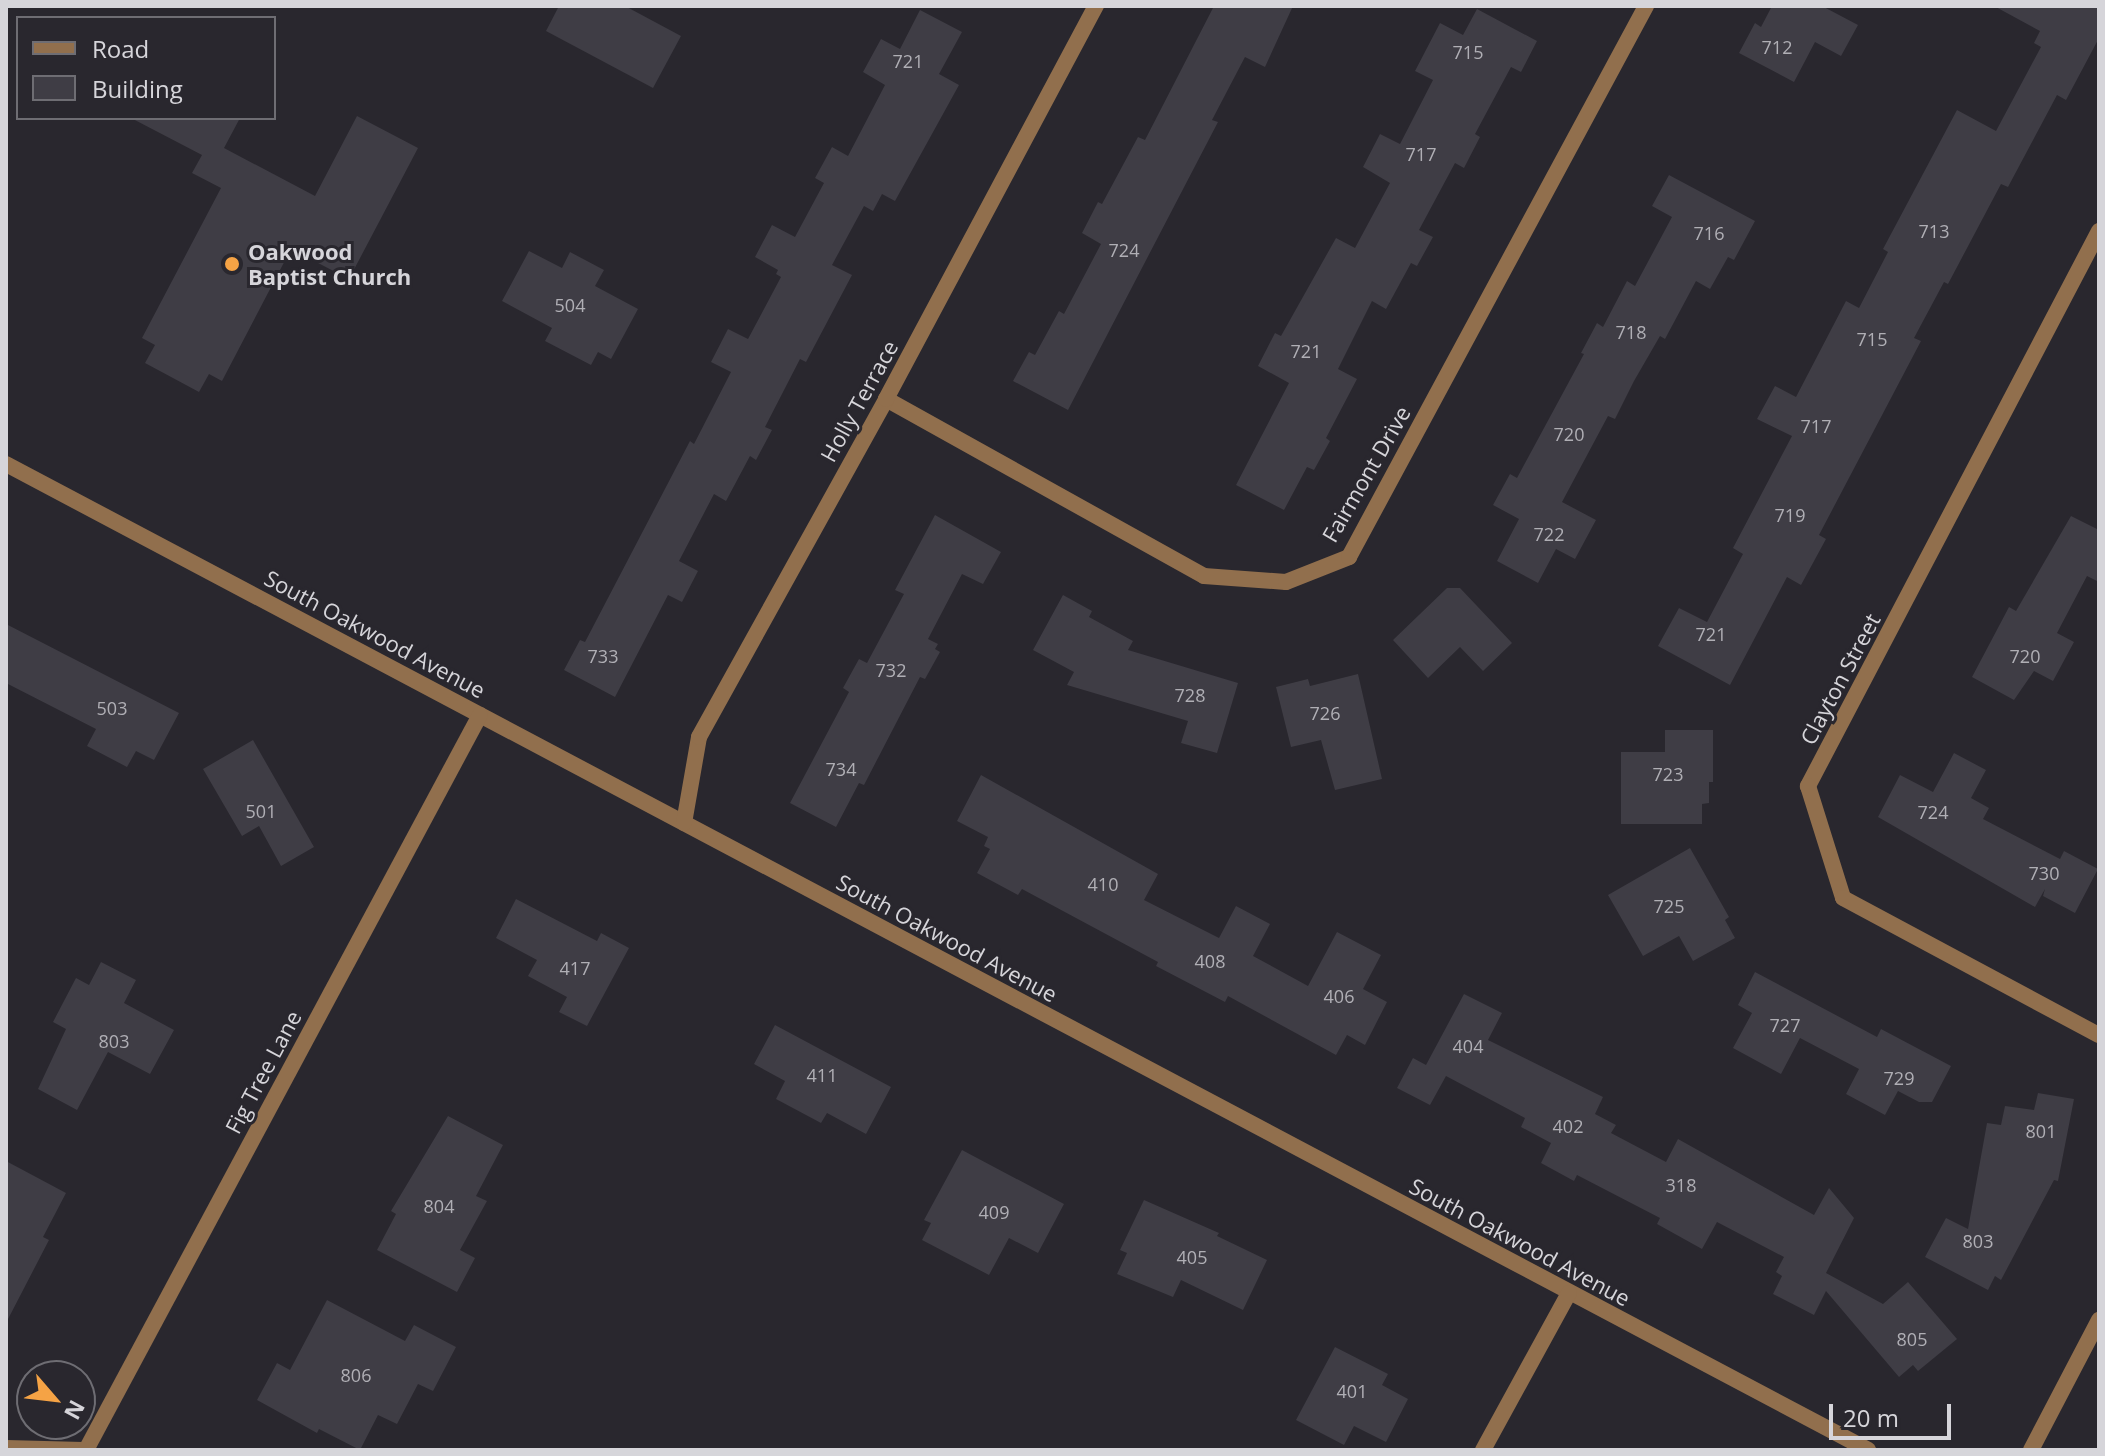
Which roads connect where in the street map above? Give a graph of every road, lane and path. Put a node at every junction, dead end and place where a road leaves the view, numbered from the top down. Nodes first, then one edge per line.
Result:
1 (1096, 6) edge
2 (1646, 6) edge
3 (2099, 231) edge
4 (886, 399) junction
5 (6, 464) edge
6 (480, 715) junction
7 (684, 823) junction
8 (2099, 1035) edge
9 (1569, 1293) junction
10 (2099, 1320) edge
11 (6, 1448) edge
12 (84, 1450) edge
13 (1483, 1450) edge
14 (1868, 1450) edge
15 (2031, 1450) edge

1 - 4 street, Holly Terrace
2 - 4 street, Fairmont Drive
3 - 8 street, Clayton Street
4 - 7 street, Holly Terrace
5 - 6 street, South Oakwood Avenue
6 - 7 street, South Oakwood Avenue
6 - 12 street, Fig Tree Lane
7 - 9 street, South Oakwood Avenue
9 - 13 street
9 - 14 street, South Oakwood Avenue
10 - 15 street
11 - 12 street, Fig Tree Lane

